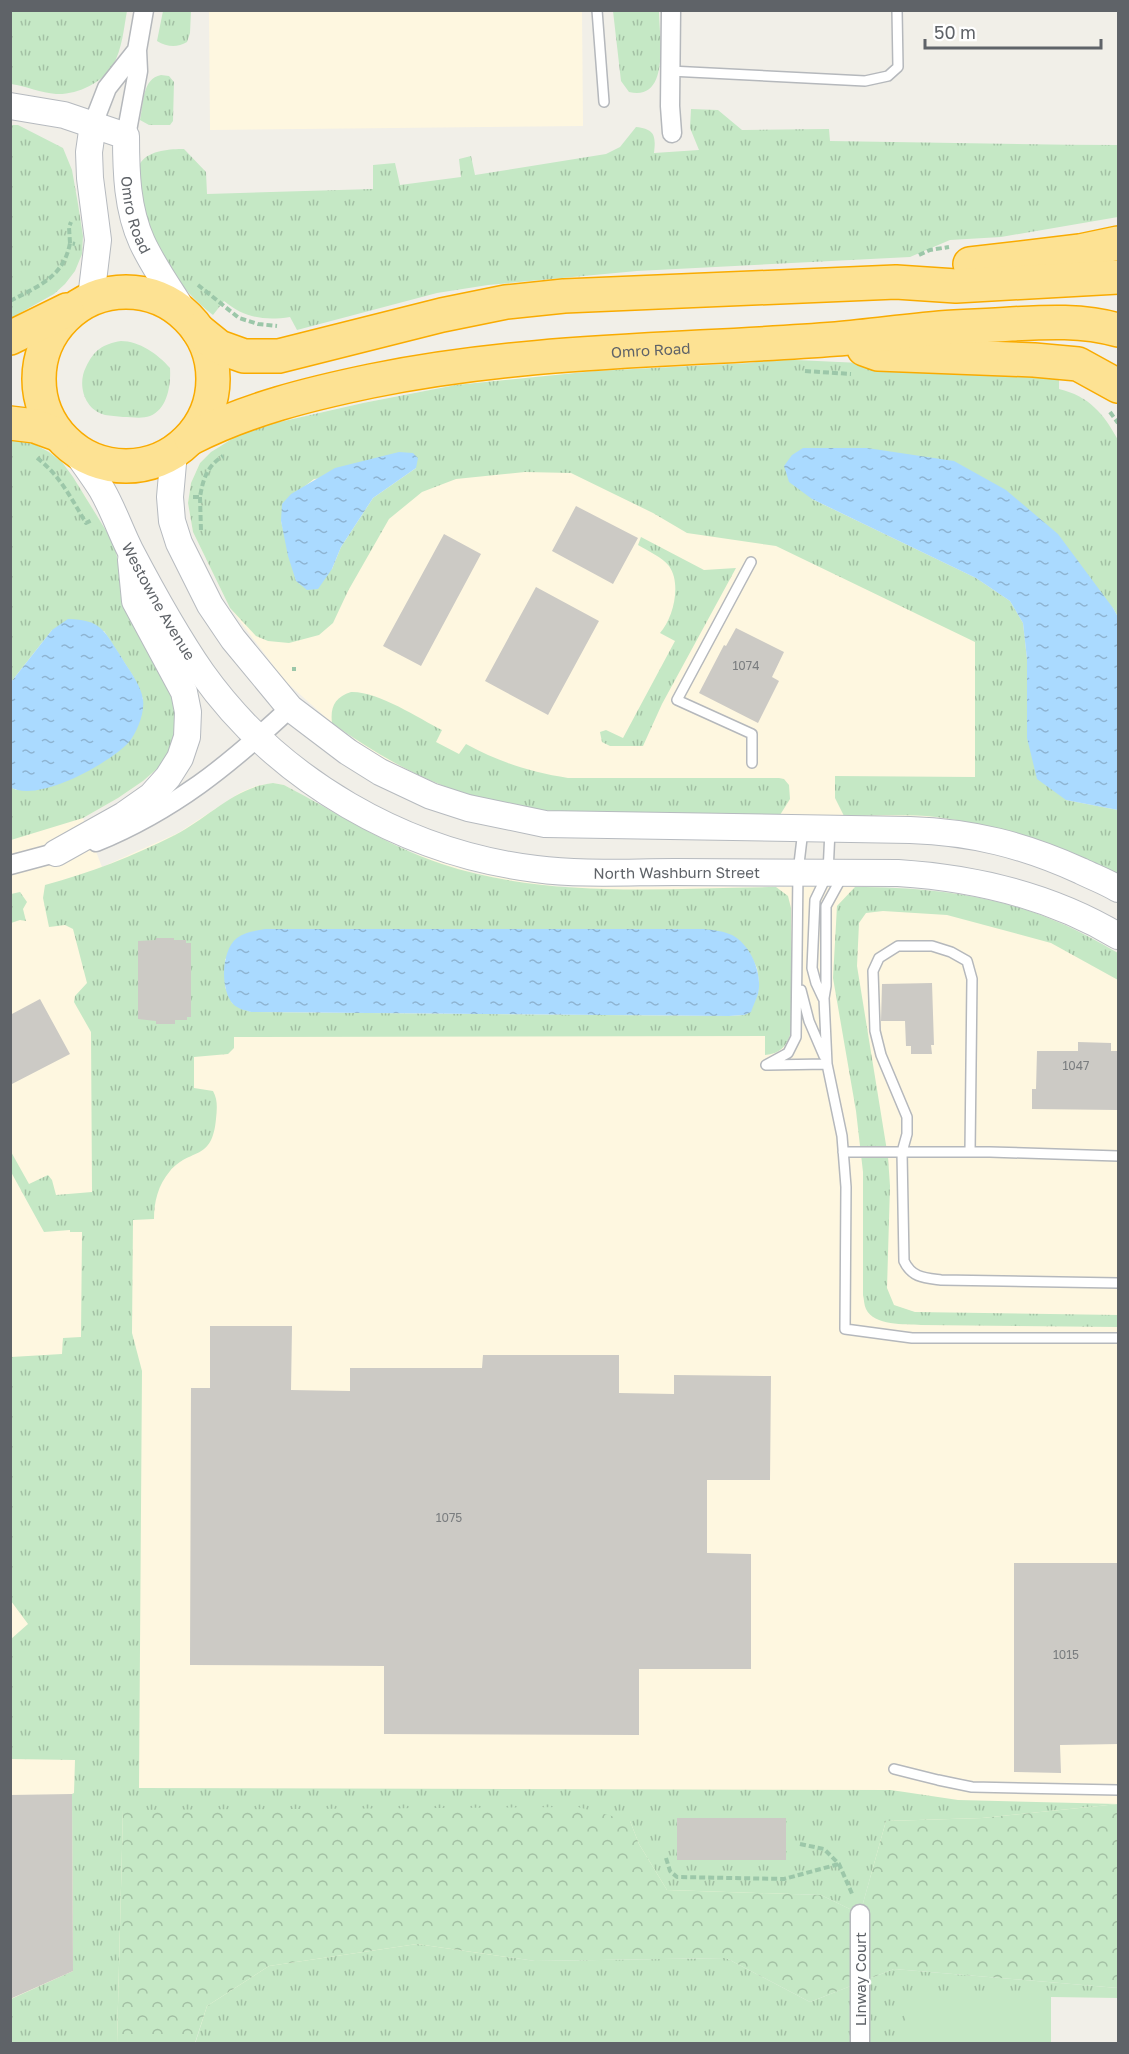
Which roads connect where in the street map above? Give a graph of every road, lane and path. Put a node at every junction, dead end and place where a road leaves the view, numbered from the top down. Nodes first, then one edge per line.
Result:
1 (144, 10) edge
2 (597, 10) edge
3 (671, 10) edge
4 (897, 10) edge
5 (137, 50) junction
6 (670, 71) junction
7 (604, 102) dead end
8 (10, 106) edge
9 (93, 124) junction
10 (672, 133) dead end
11 (126, 136) junction
12 (1119, 243) edge
13 (82, 245) dead end
14 (1119, 278) edge
15 (193, 279) dead end
16 (896, 282) junction
17 (10, 301) edge
18 (83, 303) junction
19 (192, 322) junction
20 (287, 324) dead end
21 (1119, 330) edge
22 (10, 338) edge
23 (837, 339) junction
24 (1119, 386) edge
25 (10, 423) edge
26 (66, 443) junction
27 (183, 445) junction
28 (228, 453) dead end
29 (30, 456) dead end
30 (187, 497) dead end
31 (200, 497) junction
32 (96, 519) dead end
33 (202, 526) dead end
34 (131, 550) junction
35 (750, 562) dead end
36 (290, 708) junction
37 (259, 737) junction
38 (752, 763) dead end
39 (804, 828) junction
40 (830, 828) junction
41 (56, 853) junction
42 (10, 865) edge
43 (798, 872) junction
44 (836, 873) junction
45 (1119, 889) edge
46 (1119, 936) edge
47 (798, 978) junction
48 (824, 998) junction
49 (827, 1064) junction
50 (843, 1152) junction
51 (902, 1152) junction
52 (970, 1152) junction
53 (1119, 1156) edge
54 (1119, 1283) edge
55 (1119, 1338) edge
56 (894, 1769) dead end
57 (1119, 1790) edge
58 (800, 1844) dead end
59 (666, 1858) dead end
60 (839, 1864) junction
61 (860, 1914) joint
62 (860, 2043) edge

1 - 5 street
2 - 7 lane
3 - 6 street
4 - 6 lane
5 - 9 street
5 - 11 street
6 - 10 street
8 - 9 street
9 - 11 street
9 - 18 street
11 - 19 street, Omro Road
12 - 16 highway
13 - 17 path
14 - 16 highway, Omro Road
15 - 20 path
16 - 19 highway, Omro Road
18 - 19 highway
18 - 22 highway
18 - 26 highway
19 - 27 highway
21 - 23 highway, Omro Road
23 - 24 highway
23 - 27 highway, Omro Road
25 - 26 highway
26 - 27 highway
26 - 34 street, Westowne Avenue
27 - 36 street
28 - 31 path
29 - 32 path
30 - 31 path
31 - 33 path
34 - 37 street, Westowne Avenue
34 - 41 street
35 - 38 lane
36 - 37 street
36 - 39 street
37 - 41 street
37 - 43 street, North Washburn Street
39 - 40 street
39 - 43 lane
40 - 44 lane
40 - 45 street
41 - 42 street
43 - 44 street, North Washburn Street
43 - 47 lane
44 - 46 street, North Washburn Street
44 - 48 lane
44 - 48 lane
47 - 49 lane
47 - 49 lane
48 - 49 lane
49 - 50 lane
50 - 51 lane
50 - 55 lane
51 - 52 lane
51 - 52 lane
51 - 54 lane
52 - 53 lane
56 - 57 lane
58 - 60 path
59 - 60 path
60 - 61 path
61 - 62 street, Linway Court

